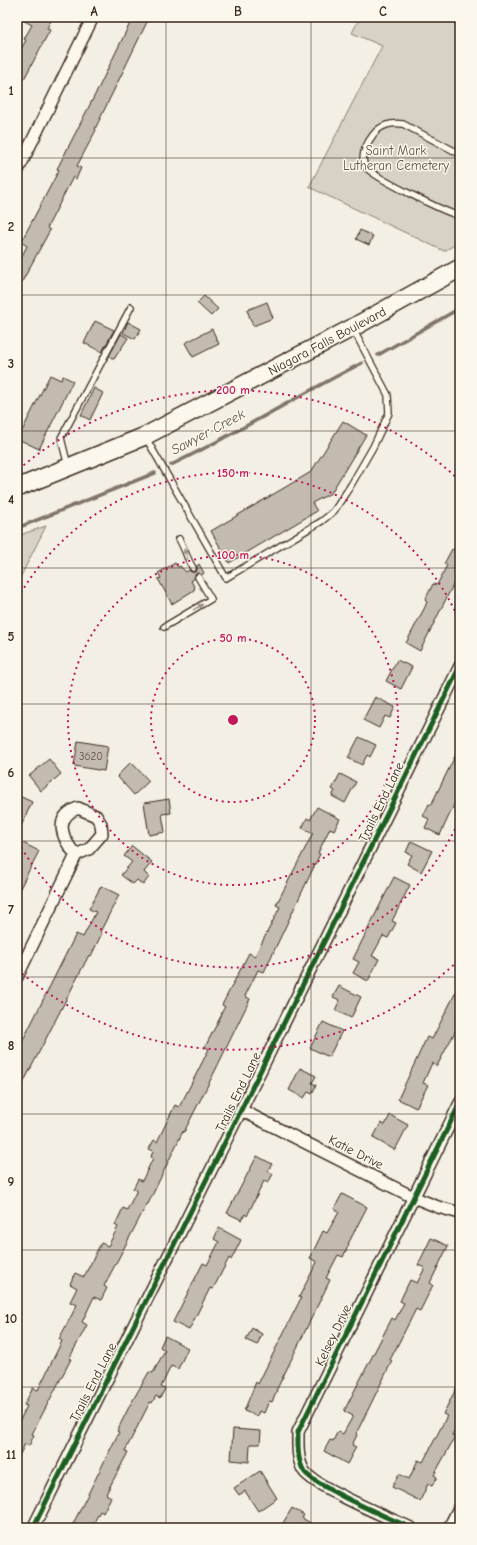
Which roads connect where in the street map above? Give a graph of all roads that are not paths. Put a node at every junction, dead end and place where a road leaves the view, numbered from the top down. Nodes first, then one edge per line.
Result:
1 (93, 17) edge
2 (460, 154) edge
3 (17, 172) edge
4 (460, 216) edge
5 (460, 268) edge
6 (130, 307) dead end
7 (352, 328) junction
8 (145, 436) junction
9 (68, 468) junction
10 (17, 488) edge
11 (179, 539) dead end
12 (193, 568) dead end
13 (198, 577) dead end
14 (164, 627) dead end
15 (460, 666) edge
16 (76, 855) dead end
17 (17, 977) edge
18 (460, 1103) edge
19 (242, 1110) junction
20 (413, 1197) junction
21 (460, 1213) edge
22 (460, 1506) edge
23 (33, 1528) edge
24 (411, 1528) edge
25 (449, 1528) edge

1 - 3 street
2 - 4 lane
5 - 7 main road, Niagara Falls Boulevard
6 - 9 lane
7 - 8 main road, Niagara Falls Boulevard
7 - 8 lane
8 - 9 main road, Niagara Falls Boulevard
9 - 10 main road, Niagara Falls Boulevard
12 -> 11 lane
14 -> 13 lane
15 - 19 street, Trails End Lane
16 - 17 street
18 - 20 street, Kelsey Drive
19 - 20 street, Katie Drive
19 - 23 street, Trails End Lane
20 - 21 street, Katie Drive
20 - 24 street, Kelsey Drive
22 - 25 street

